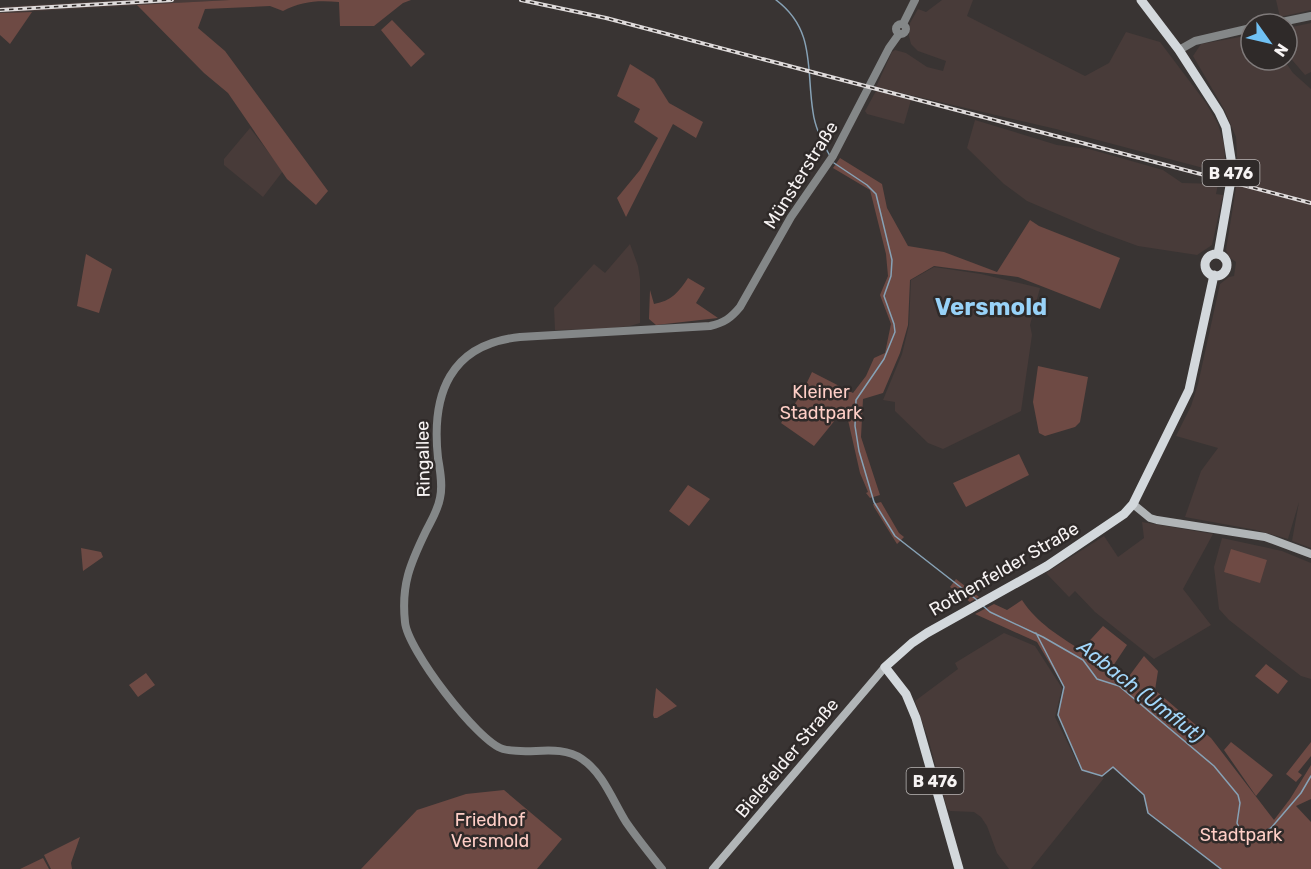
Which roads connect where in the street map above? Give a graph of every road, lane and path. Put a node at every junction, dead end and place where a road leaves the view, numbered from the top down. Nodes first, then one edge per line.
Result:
1 (915, 0) edge
2 (1142, 0) edge
3 (1239, 31) edge
4 (1179, 50) junction
5 (1218, 254) junction
6 (1214, 275) junction
7 (719, 324) joint
8 (1133, 504) junction
9 (1311, 554) edge
10 (885, 667) junction
11 (662, 869) edge
12 (713, 869) edge
13 (959, 869) edge

1 - 7 street, Münsterstraße
2 - 4 main road, B 476
3 - 4 street
4 - 5 main road, B 476
5 - 6 main road
5 - 6 main road
6 - 8 main road
7 - 11 street, Ringallee
8 - 9 main road
8 - 10 main road, Rothenfelder Straße
10 - 12 main road, Bielefelder Straße
10 - 13 main road, B 476

